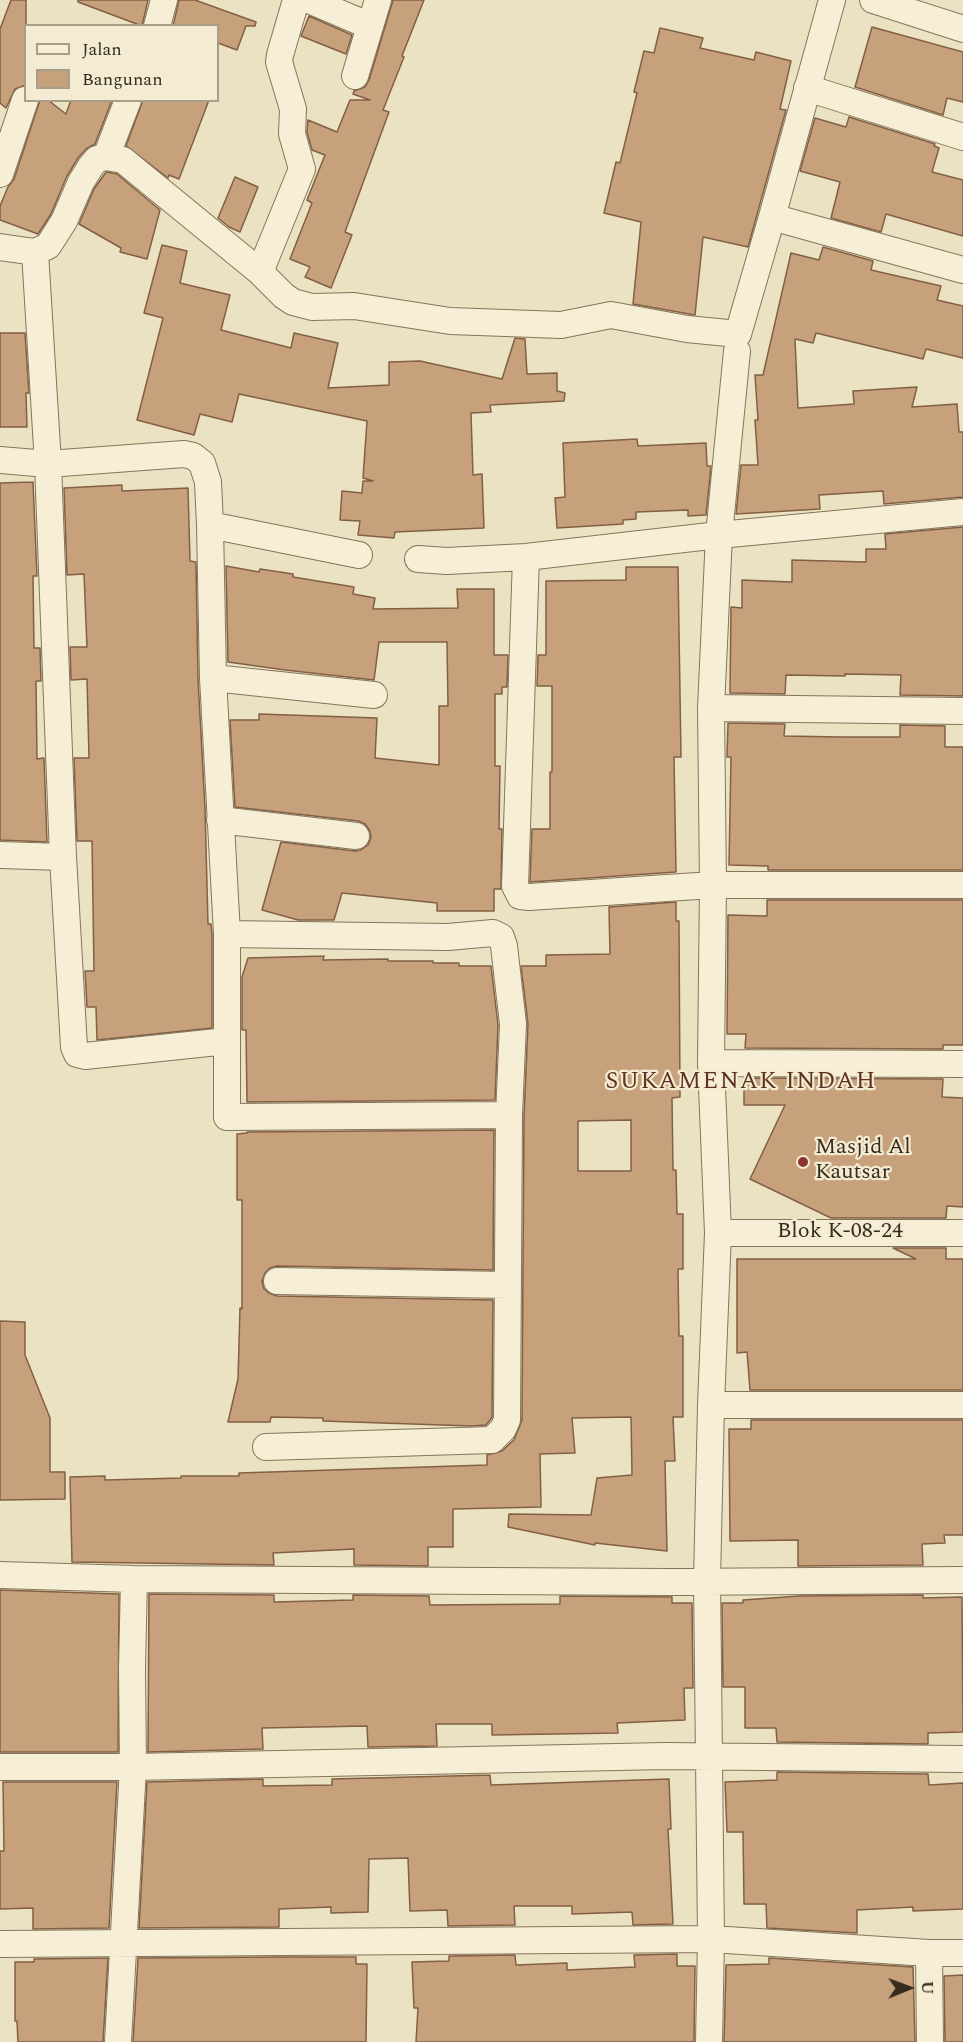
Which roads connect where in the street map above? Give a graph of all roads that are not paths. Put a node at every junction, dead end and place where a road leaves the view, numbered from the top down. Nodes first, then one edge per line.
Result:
1 (164, 0) edge
2 (296, 0) edge
3 (309, 0) edge
4 (378, 0) edge
5 (832, 0) edge
6 (873, 0) edge
7 (158, 24) edge
8 (370, 26) junction
9 (963, 28) edge
10 (355, 76) dead end
11 (807, 88) junction
12 (24, 102) edge
13 (127, 102) edge
14 (963, 137) edge
15 (106, 157) junction
16 (0, 174) edge
17 (772, 217) junction
18 (0, 247) edge
19 (35, 252) junction
20 (963, 270) edge
21 (260, 272) junction
22 (736, 351) dead end
23 (46, 453) junction
24 (0, 460) edge
25 (963, 512) edge
26 (210, 525) junction
27 (719, 535) junction
28 (359, 555) dead end
29 (526, 557) junction
30 (418, 559) dead end
31 (213, 678) junction
32 (374, 695) dead end
33 (711, 708) junction
34 (963, 711) edge
35 (220, 820) junction
36 (356, 836) dead end
37 (0, 855) edge
38 (63, 856) junction
39 (713, 885) junction
40 (963, 885) edge
41 (227, 934) junction
42 (227, 1041) junction
43 (711, 1063) junction
44 (963, 1064) edge
45 (509, 1115) junction
46 (718, 1233) junction
47 (963, 1233) edge
48 (277, 1281) dead end
49 (507, 1285) junction
50 (711, 1405) junction
51 (963, 1405) edge
52 (266, 1447) dead end
53 (0, 1575) edge
54 (135, 1580) junction
55 (707, 1580) junction
56 (963, 1580) edge
57 (711, 1756) junction
58 (963, 1759) edge
59 (0, 1767) edge
60 (133, 1767) junction
61 (711, 1939) junction
62 (122, 1943) junction
63 (0, 1944) edge
64 (929, 1953) junction
65 (963, 1953) edge
66 (118, 2042) edge
67 (709, 2042) edge
68 (930, 2042) edge

1 - 7 street
2 - 21 street
3 - 8 street
4 - 8 street
5 - 11 street
6 - 9 street
8 - 10 street
11 - 14 street
11 - 17 street
12 - 16 street
13 - 15 street
15 - 19 street
15 - 21 street
17 - 20 street
17 - 21 street
18 - 19 street
19 - 23 street
22 - 27 street
23 - 24 street
23 - 26 street
23 - 38 street
25 - 27 street
26 - 28 street
26 - 31 street
27 - 29 street
27 - 33 street
29 - 30 street
29 - 39 street
31 - 32 street
31 - 35 street
33 - 34 street
33 - 39 street
35 - 36 street
35 - 41 street
37 - 38 street
38 - 42 street
39 - 40 street
39 - 43 street
41 - 42 street
41 - 45 street
42 - 45 street
43 - 44 street
43 - 46 street
45 - 49 street
46 - 47 street, Blok K-08-24
46 - 50 street
48 - 49 street
49 - 52 street
50 - 51 street
50 - 55 street
53 - 54 street
54 - 55 street
54 - 60 street
55 - 56 street
55 - 57 street
57 - 58 street
57 - 60 street
57 - 61 street
59 - 60 street
60 - 62 street
61 - 62 street
61 - 64 street
61 - 67 street
62 - 63 street
62 - 66 street
64 - 65 street
64 - 68 street

